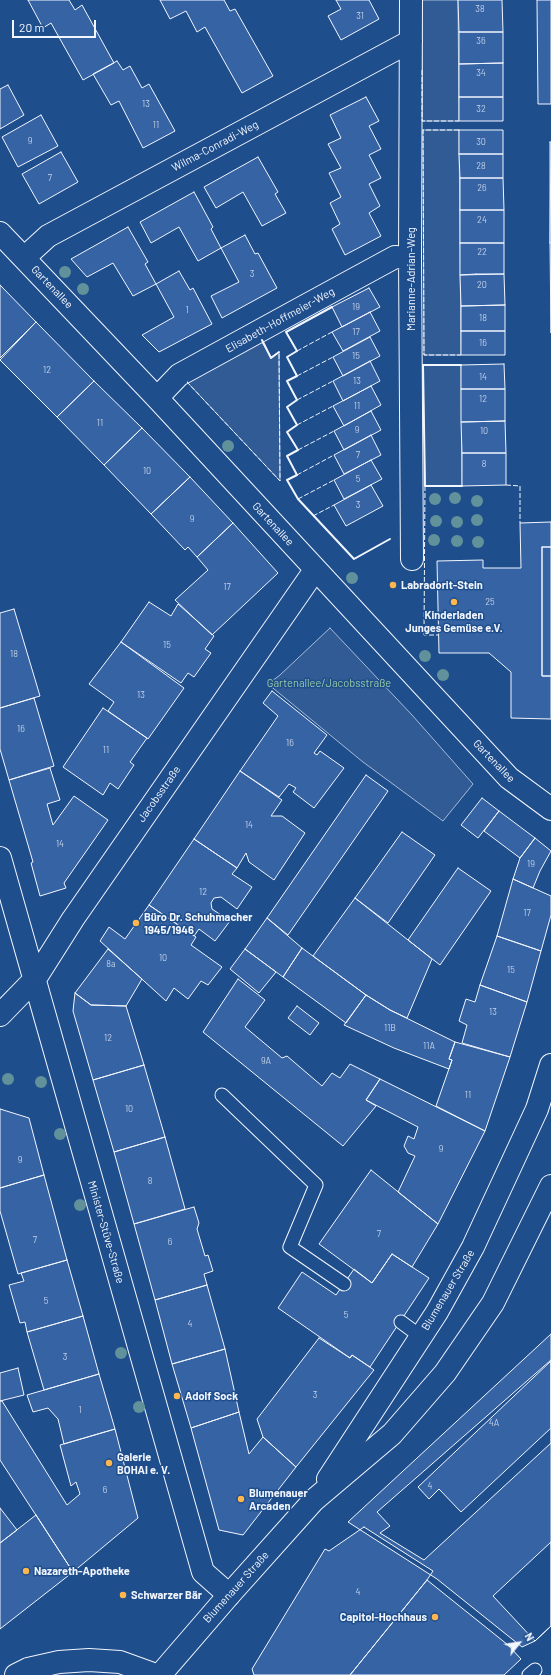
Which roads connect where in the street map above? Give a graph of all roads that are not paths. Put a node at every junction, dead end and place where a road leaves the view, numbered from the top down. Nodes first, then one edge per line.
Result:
1 (411, 0) edge
2 (411, 41) junction
3 (0, 233) edge
4 (24, 258) junction
5 (410, 258) junction
6 (157, 398) junction
7 (412, 559) dead end
8 (315, 570) junction
9 (551, 809) edge
10 (0, 858) edge
11 (35, 979) junction
12 (0, 1015) edge
13 (551, 1065) edge
14 (222, 1095) dead end
15 (551, 1186) edge
16 (344, 1284) dead end
17 (400, 1322) dead end
18 (420, 1336) junction
19 (314, 1500) junction
20 (229, 1595) junction
21 (16, 1675) edge
22 (156, 1675) edge
23 (160, 1675) edge

1 - 2 street, Marianne-Adrian-Weg
2 - 4 street, Wilma-Conradi-Weg
2 - 5 street, Marianne-Adrian-Weg
3 - 4 street, Gartenallee
4 - 6 street, Gartenallee
5 - 6 street, Elisabeth-Hoffmeier-Weg
5 - 7 street, Marianne-Adrian-Weg
6 - 8 street, Gartenallee
8 - 9 street, Gartenallee
8 - 11 street, Jacobsstraße
10 - 11 street, Minister-Stüve-Straße
11 - 12 street, Jacobsstraße
11 - 20 street, Minister-Stüve-Straße
13 - 18 street, Blumenauer Straße
14 - 16 lane
15 - 19 street, Blumenauer Straße
17 - 18 lane
18 - 19 street, Blumenauer Straße
19 - 20 street, Blumenauer Straße
20 - 23 street, Blumenauer Straße
21 - 22 street

